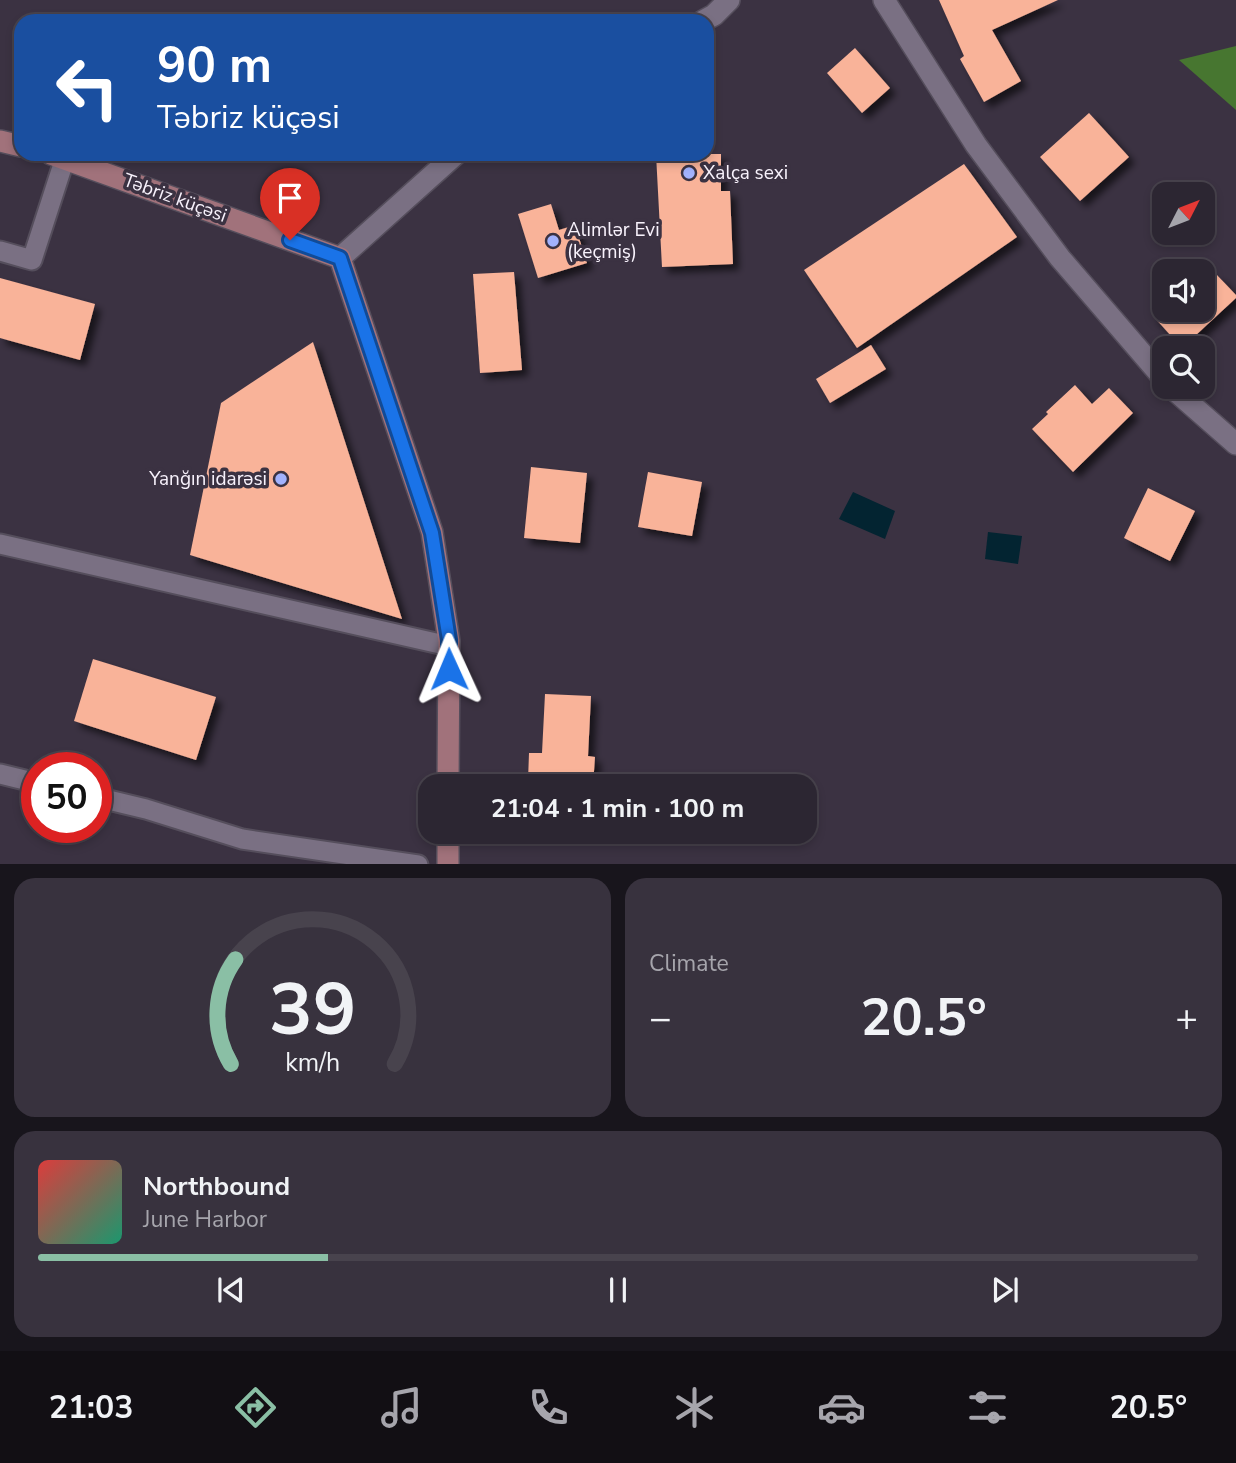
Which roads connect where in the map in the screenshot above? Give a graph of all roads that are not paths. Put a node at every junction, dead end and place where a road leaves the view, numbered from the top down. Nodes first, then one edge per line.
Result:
1 (729, 0) edge
2 (884, 0) edge
3 (714, 15) edge
4 (57, 161) edge
5 (72, 161) edge
6 (448, 161) edge
7 (0, 251) edge
8 (340, 258) junction
9 (1152, 365) edge
10 (1185, 399) edge
11 (1236, 444) edge
12 (0, 544) edge
13 (449, 646) junction
14 (0, 774) edge
15 (448, 774) edge
16 (21, 779) edge
17 (112, 801) edge
18 (448, 844) edge
19 (418, 864) edge
20 (448, 864) edge

1 - 3 street
2 - 9 street
4 - 7 lane
5 - 8 main road, Təbriz küçəsi
6 - 8 street
8 - 13 main road
10 - 11 street
12 - 13 lane
13 - 15 main road
14 - 16 lane
17 - 19 lane
18 - 20 main road

